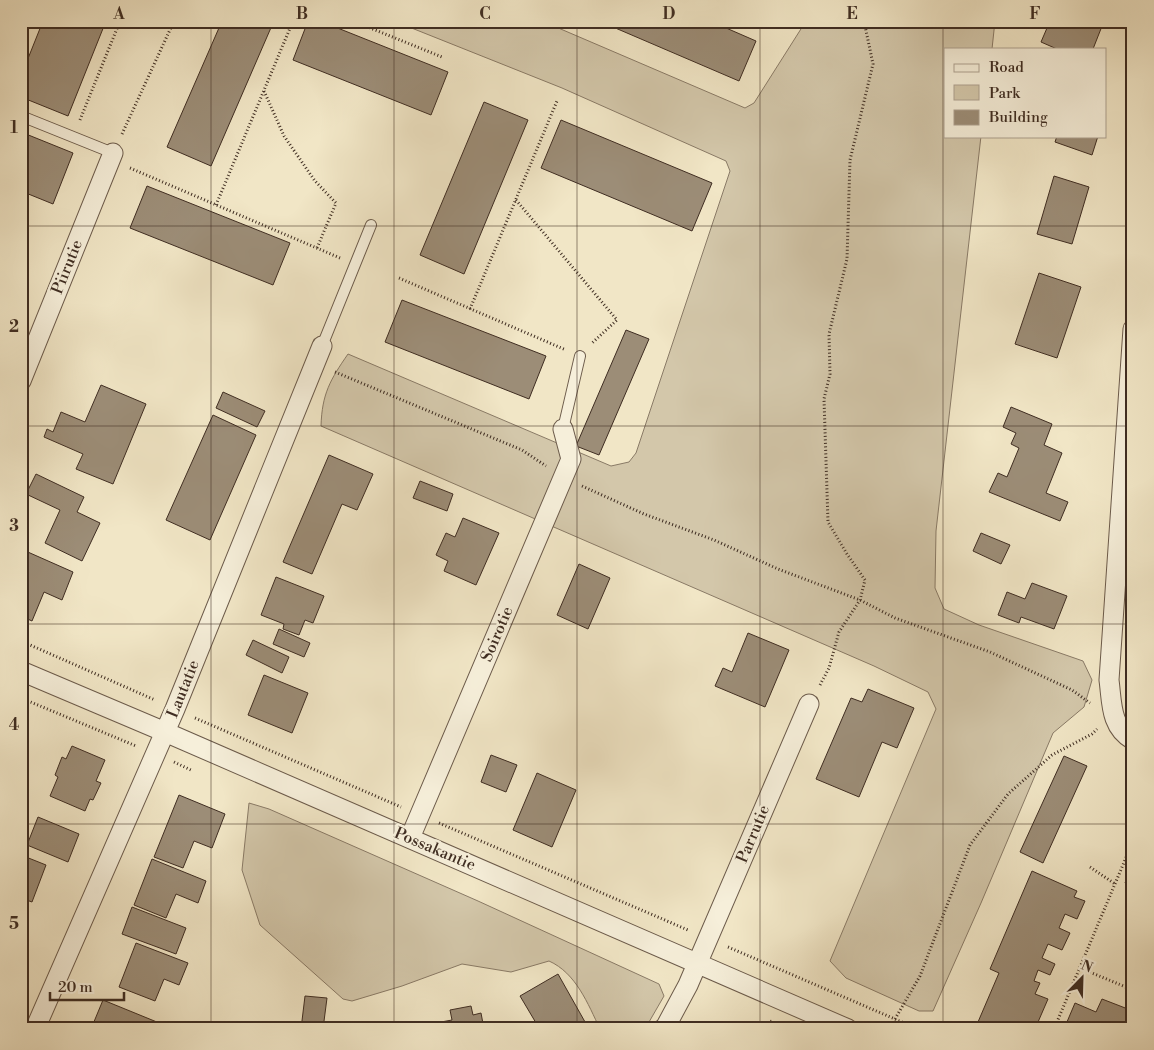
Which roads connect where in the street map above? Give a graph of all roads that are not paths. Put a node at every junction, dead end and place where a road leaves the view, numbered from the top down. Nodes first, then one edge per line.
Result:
1 (21, 116) edge
2 (112, 157) joint
3 (371, 225) dead end
4 (1133, 329) edge
5 (322, 346) joint
6 (580, 356) road end
7 (21, 381) edge
8 (563, 429) joint
9 (21, 671) edge
10 (809, 704) road end
11 (165, 732) junction
12 (1133, 740) edge
13 (410, 838) junction
14 (697, 963) junction
15 (36, 1029) edge
16 (663, 1029) edge
17 (848, 1029) edge

1 - 2 lane
2 - 7 street, Piirutie
3 - 5 lane
4 - 12 street
5 - 11 street, Lautatie
6 - 8 lane
8 - 13 street, Soirotie
9 - 11 street, Possakantie
10 - 14 street, Parrutie
11 - 13 street, Possakantie
11 - 15 street, Lautatie
13 - 14 street, Possakantie
14 - 16 street, Parrutie
14 - 17 street, Possakantie

